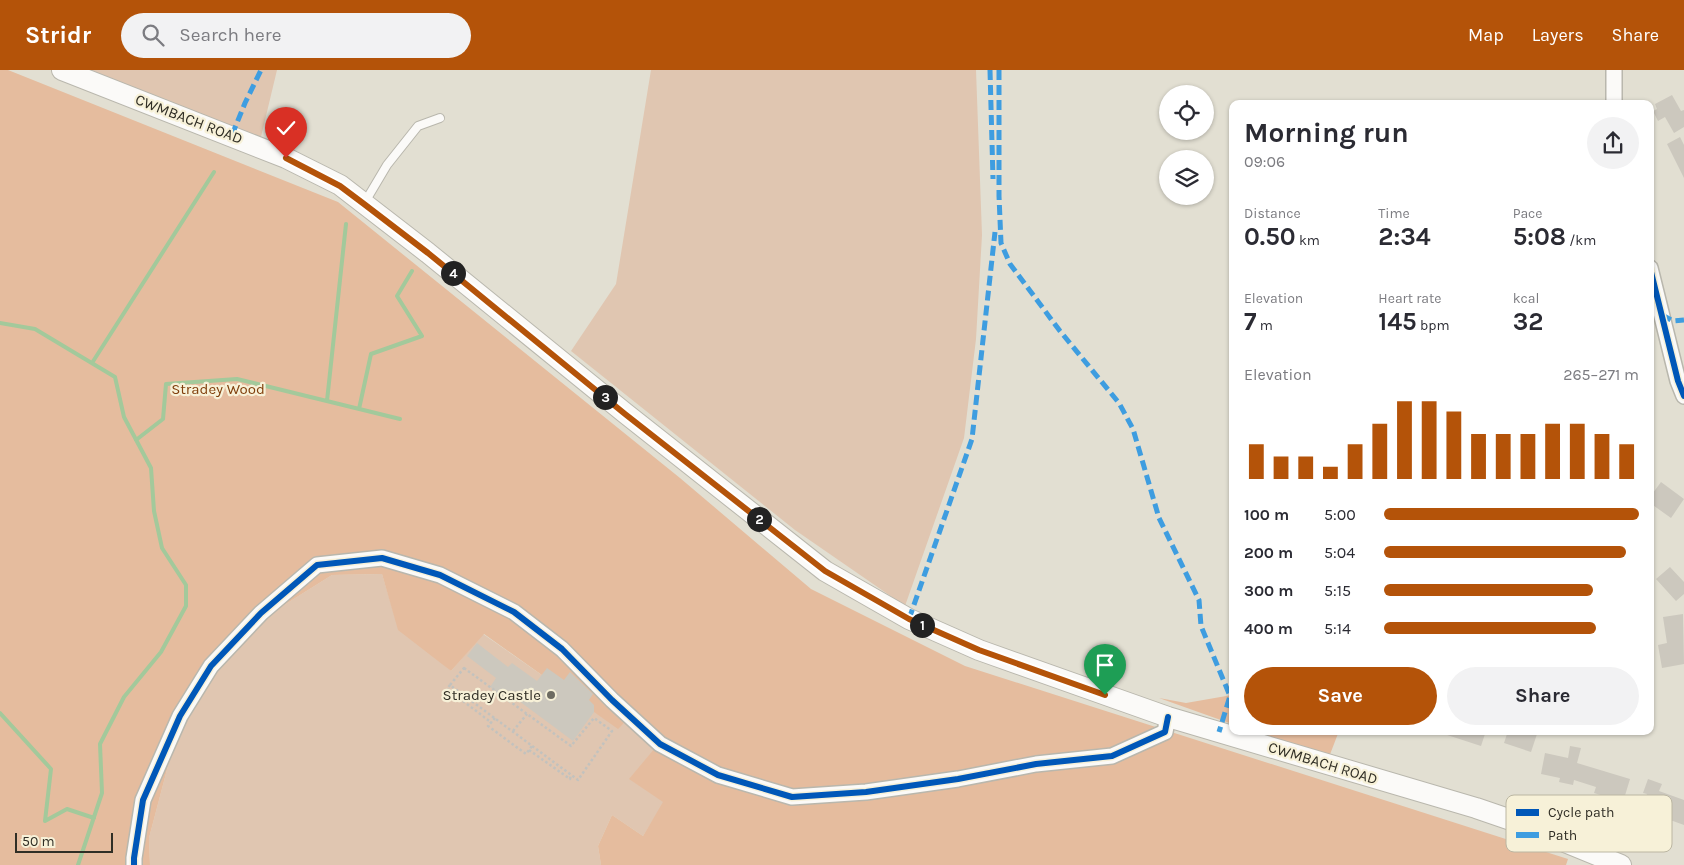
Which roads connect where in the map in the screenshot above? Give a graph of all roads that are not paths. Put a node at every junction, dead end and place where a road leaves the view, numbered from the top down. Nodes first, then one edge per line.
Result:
1 (62, 70) edge
2 (1614, 70) edge
3 (1614, 100) edge
4 (440, 118) dead end
5 (364, 204) junction
6 (1654, 284) edge
7 (1684, 396) edge
8 (1168, 717) junction
9 (1506, 818) edge
10 (1572, 852) edge
11 (1584, 858) edge
12 (134, 865) edge
13 (1621, 865) edge

1 - 5 main road, CWMBACH ROAD
2 - 3 street
4 - 5 lane
5 - 8 main road, CWMBACH ROAD
6 - 7 street
8 - 9 main road, CWMBACH ROAD
8 - 12 street
10 - 11 main road, CWMBACH ROAD
11 - 13 main road, CWMBACH ROAD

